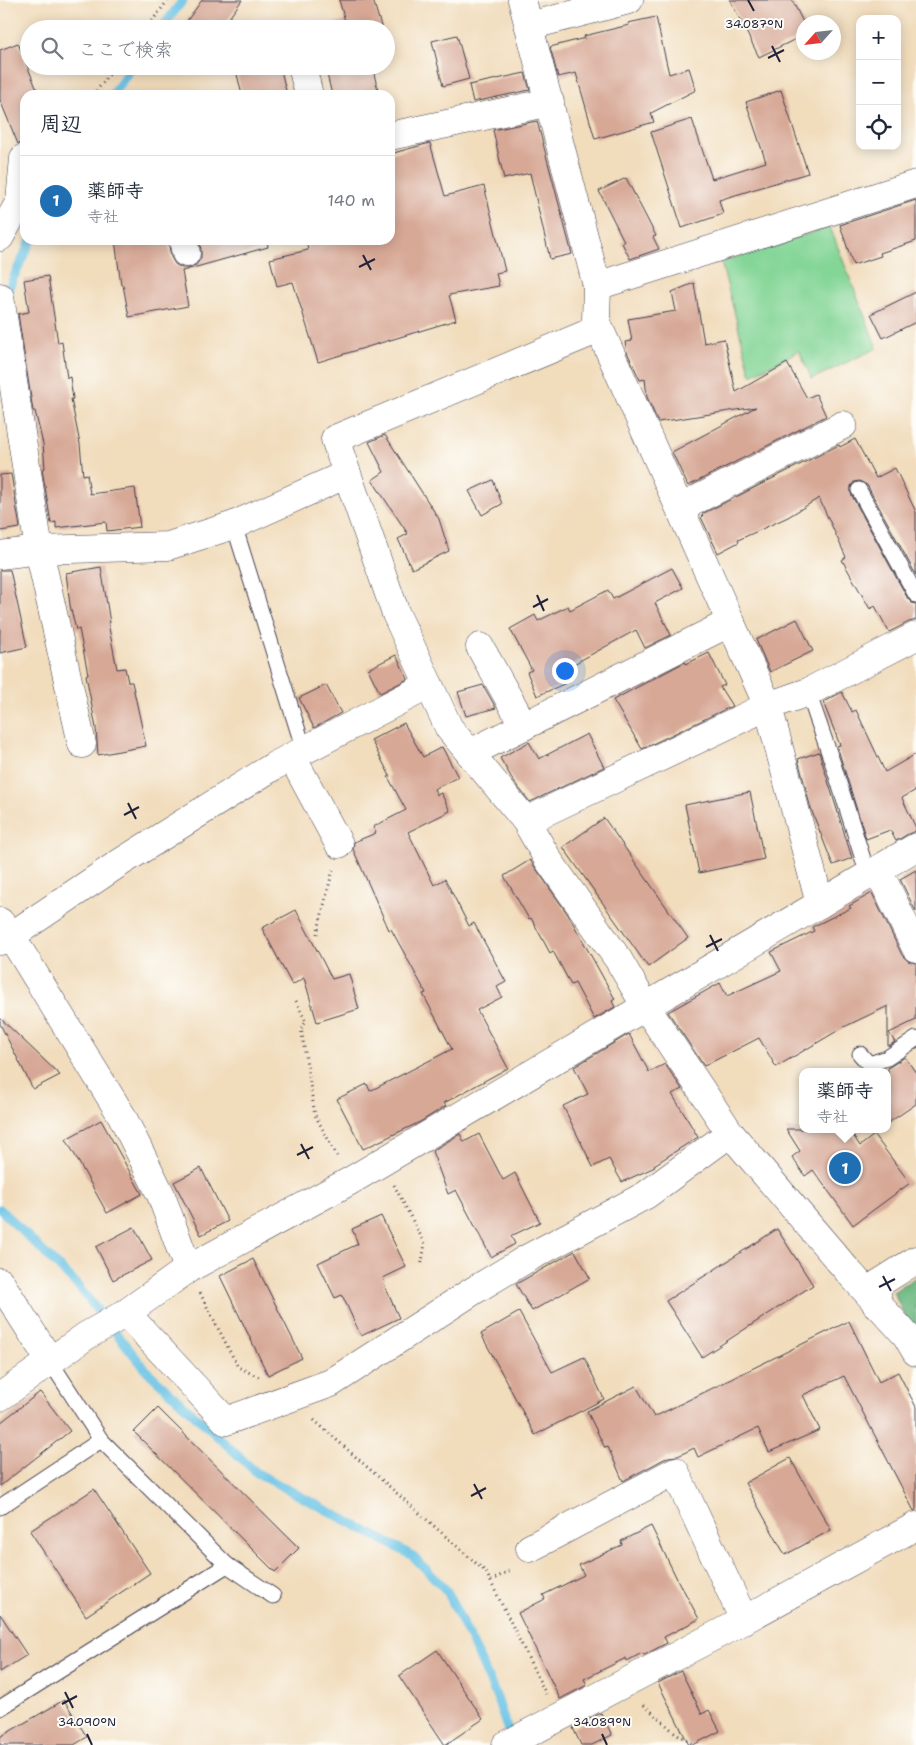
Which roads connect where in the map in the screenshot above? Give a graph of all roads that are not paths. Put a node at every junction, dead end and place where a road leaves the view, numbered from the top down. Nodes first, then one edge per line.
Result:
1 (522, 0) edge
2 (630, 0) edge
3 (529, 26) junction
4 (304, 75) edge
5 (308, 90) edge
6 (550, 102) junction
7 (395, 135) edge
8 (916, 184) edge
9 (20, 201) edge
10 (0, 237) edge
11 (597, 286) junction
12 (0, 297) edge
13 (599, 329) junction
14 (843, 425) dead end
15 (347, 474) junction
16 (859, 490) dead end
17 (680, 508) junction
18 (234, 525) junction
19 (40, 550) junction
20 (0, 556) edge
21 (916, 595) edge
22 (731, 622) junction
23 (916, 636) edge
24 (480, 648) dead end
25 (429, 685) junction
26 (808, 692) junction
27 (768, 706) junction
28 (524, 726) junction
29 (82, 744) dead end
30 (470, 753) junction
31 (298, 754) junction
32 (526, 821) junction
33 (339, 844) road end
34 (916, 847) edge
35 (873, 873) junction
36 (820, 904) junction
37 (4, 933) edge
38 (916, 948) edge
39 (646, 1006) junction
40 (916, 1039) edge
41 (860, 1054) dead end
42 (730, 1133) junction
43 (916, 1260) edge
44 (188, 1269) junction
45 (0, 1282) edge
46 (876, 1304) junction
47 (126, 1313) junction
48 (916, 1352) edge
49 (50, 1361) junction
50 (0, 1397) edge
51 (101, 1440) junction
52 (0, 1507) edge
53 (916, 1526) edge
54 (530, 1548) dead end
55 (227, 1565) junction
56 (273, 1596) dead end
57 (744, 1620) junction
58 (0, 1708) edge
59 (506, 1745) edge

1 - 3 street
2 - 3 street
3 - 6 street
4 - 5 street
6 - 7 street
6 - 11 street
8 - 11 street
9 - 10 street
11 - 13 street
12 - 19 street
13 - 15 street
13 - 17 street
14 - 17 street
15 - 18 street
15 - 25 street
16 - 21 lane
17 - 22 street
18 - 19 street
18 - 31 lane
19 - 20 street
19 - 29 street
22 - 27 street
22 - 28 street
23 - 26 street
24 - 28 street
25 - 30 street
25 - 31 street
26 - 27 street
26 - 35 lane
27 - 32 street
27 - 36 street
28 - 30 street
30 - 32 street
31 - 33 street
31 - 37 street
32 - 39 street
34 - 35 street
35 - 36 street
35 - 38 street
36 - 39 street
37 - 44 street
39 - 42 street
39 - 44 street
40 - 41 lane
42 - 46 street
42 - 47 street
43 - 46 street
44 - 47 street
45 - 49 street
46 - 48 street
47 - 49 street
49 - 50 street
49 - 51 lane
51 - 52 lane
51 - 55 lane
53 - 57 street
54 - 57 street
55 - 56 lane
55 - 58 lane
57 - 59 street

